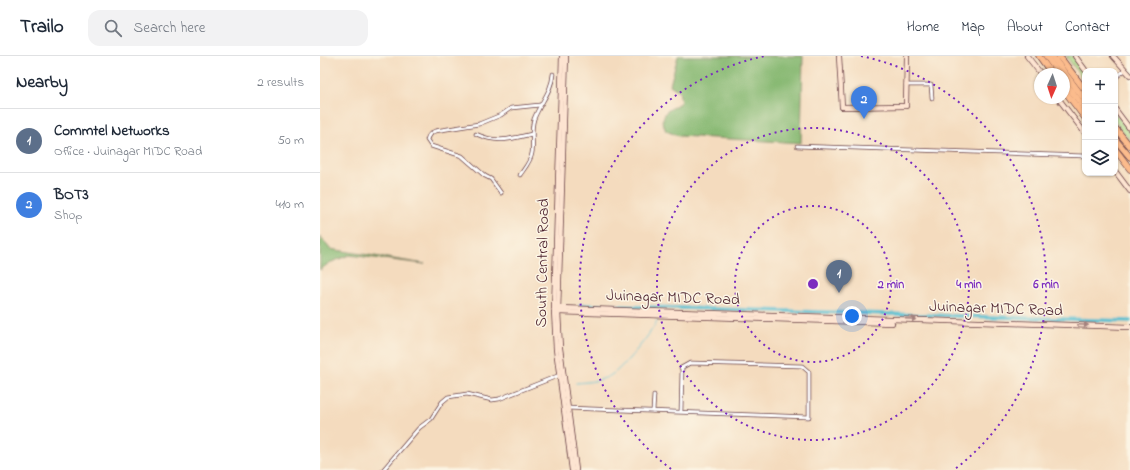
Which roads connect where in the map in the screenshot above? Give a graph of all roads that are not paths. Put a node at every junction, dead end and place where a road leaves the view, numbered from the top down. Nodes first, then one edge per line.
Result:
1 (562, 56) edge
2 (566, 56) edge
3 (839, 56) edge
4 (907, 56) edge
5 (1027, 56) edge
6 (1039, 56) edge
7 (1046, 56) edge
8 (1052, 56) edge
9 (1059, 56) edge
10 (1075, 56) edge
11 (1114, 57) edge
12 (1036, 68) edge
13 (1048, 68) edge
14 (1055, 68) edge
15 (1084, 68) edge
16 (1125, 70) junction
17 (553, 74) dead end
18 (1130, 75) edge
19 (1118, 76) edge
20 (906, 85) junction
21 (1082, 86) edge
22 (1070, 89) edge
23 (563, 95) junction
24 (1082, 96) edge
25 (932, 98) dead end
26 (1070, 98) edge
27 (1063, 104) edge
28 (540, 105) junction
29 (1082, 105) edge
30 (1082, 114) edge
31 (1118, 114) edge
32 (1082, 129) edge
33 (1130, 129) edge
34 (1118, 132) edge
35 (476, 134) dead end
36 (532, 134) junction
37 (1116, 140) edge
38 (798, 146) dead end
39 (1130, 146) edge
40 (1118, 153) edge
41 (1082, 156) edge
42 (1130, 157) edge
43 (1130, 169) edge
44 (520, 175) dead end
45 (1118, 176) edge
46 (1130, 191) edge
47 (501, 193) dead end
48 (556, 310) junction
49 (852, 319) junction
50 (892, 323) dead end
51 (1130, 327) edge
52 (561, 375) junction
53 (654, 395) dead end
54 (566, 408) junction
55 (653, 411) junction
56 (681, 412) junction
57 (383, 470) edge
58 (572, 470) edge
59 (576, 470) edge

1 - 23 street, South Central Road
2 - 23 street, South Central Road
3 - 20 street
4 - 20 street
5 - 12 street
6 - 13 highway
7 - 14 highway
8 - 24 highway
9 - 21 highway
10 - 15 street
11 - 16 street
16 - 18 street
16 - 19 street
17 - 28 street
20 - 25 street
22 - 29 highway
23 - 48 street, South Central Road
26 - 30 highway
27 - 32 street
28 - 36 street
28 - 47 street
31 - 33 street
34 - 39 highway
35 - 36 street
36 - 44 street
37 - 42 highway
38 - 41 street
40 - 43 highway
45 - 46 street
48 - 49 street, Juinagar MIDC Road
48 - 52 street, South Central Road
49 - 50 street, Juinagar MIDC Road
49 -> 51 street, Juinagar MIDC Road
52 - 54 street, South Central Road
52 - 57 street
53 - 55 street
54 - 55 street
54 - 58 street, South Central Road
54 - 59 street, South Central Road
55 - 56 street
56 - 56 street

